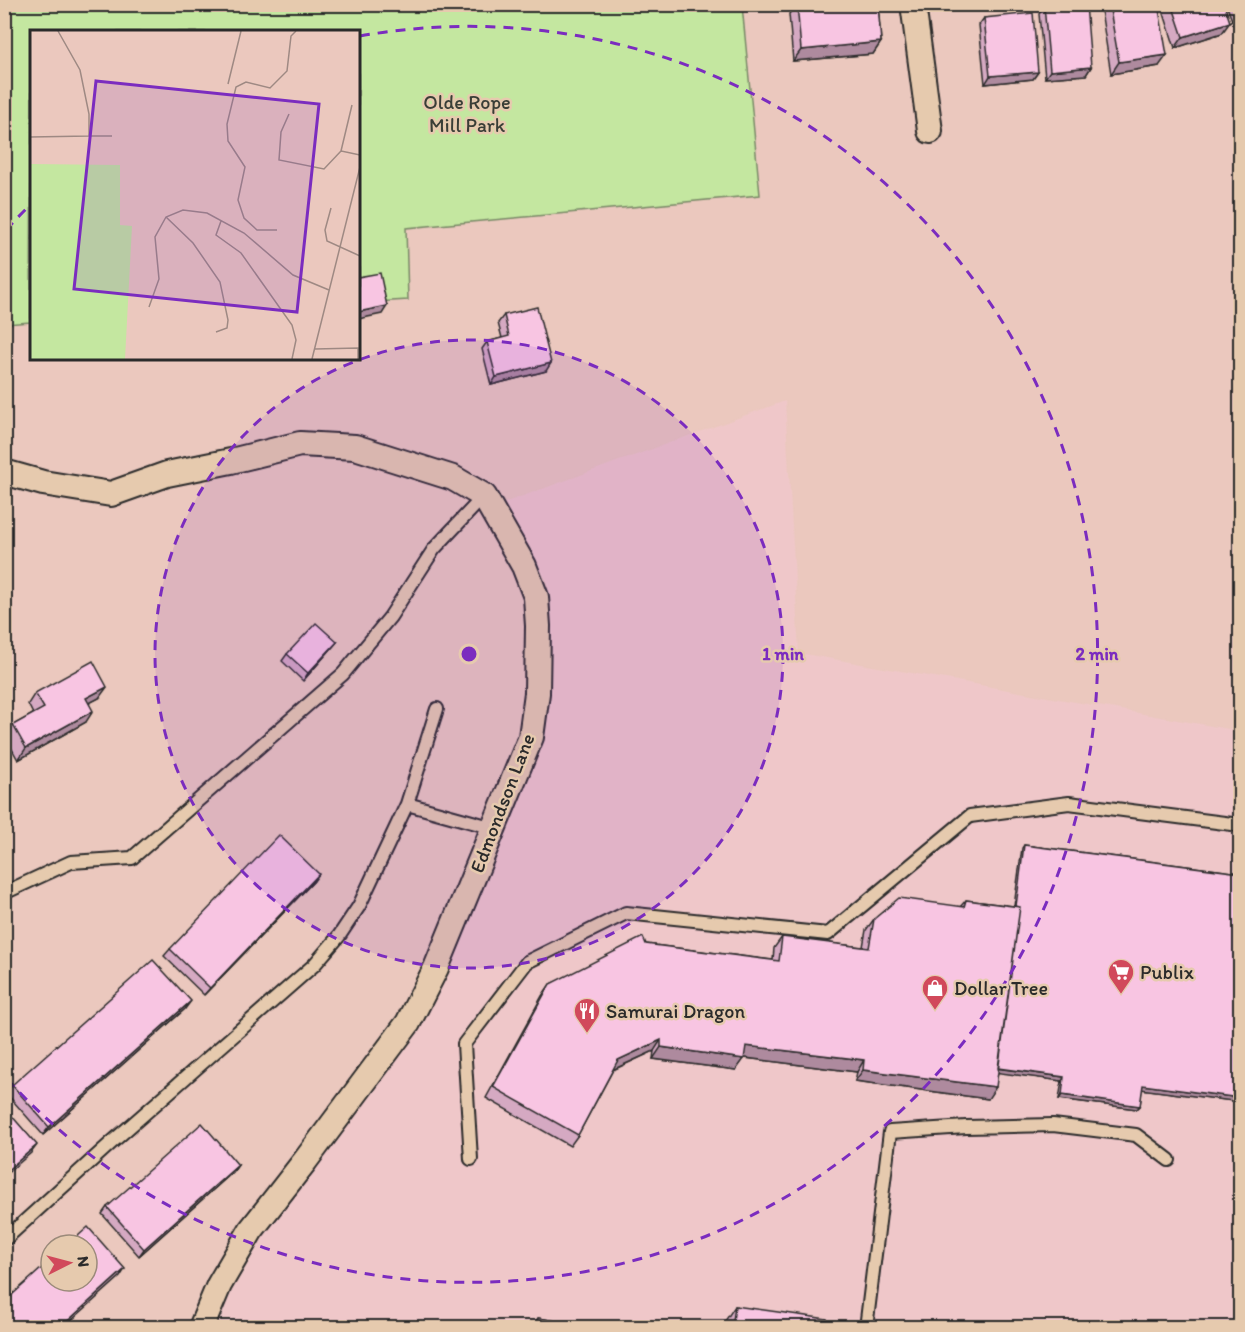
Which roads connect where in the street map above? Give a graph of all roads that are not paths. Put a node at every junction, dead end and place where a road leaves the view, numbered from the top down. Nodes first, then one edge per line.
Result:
1 (913, 4) edge
2 (930, 131) dead end
3 (4, 472) edge
4 (484, 496) junction
5 (437, 709) dead end
6 (407, 804) junction
7 (1240, 825) edge
8 (494, 828) junction
9 (4, 893) edge
10 (471, 1160) dead end
11 (1169, 1160) dead end
12 (4, 1240) edge
13 (201, 1328) edge
14 (866, 1328) edge

1 - 2 street
3 - 4 street
4 - 8 street, Edmondson Lane
4 - 9 lane
5 - 6 lane
6 - 8 lane
6 - 12 lane
7 - 10 lane
8 - 13 street, Edmondson Lane
11 - 14 lane

